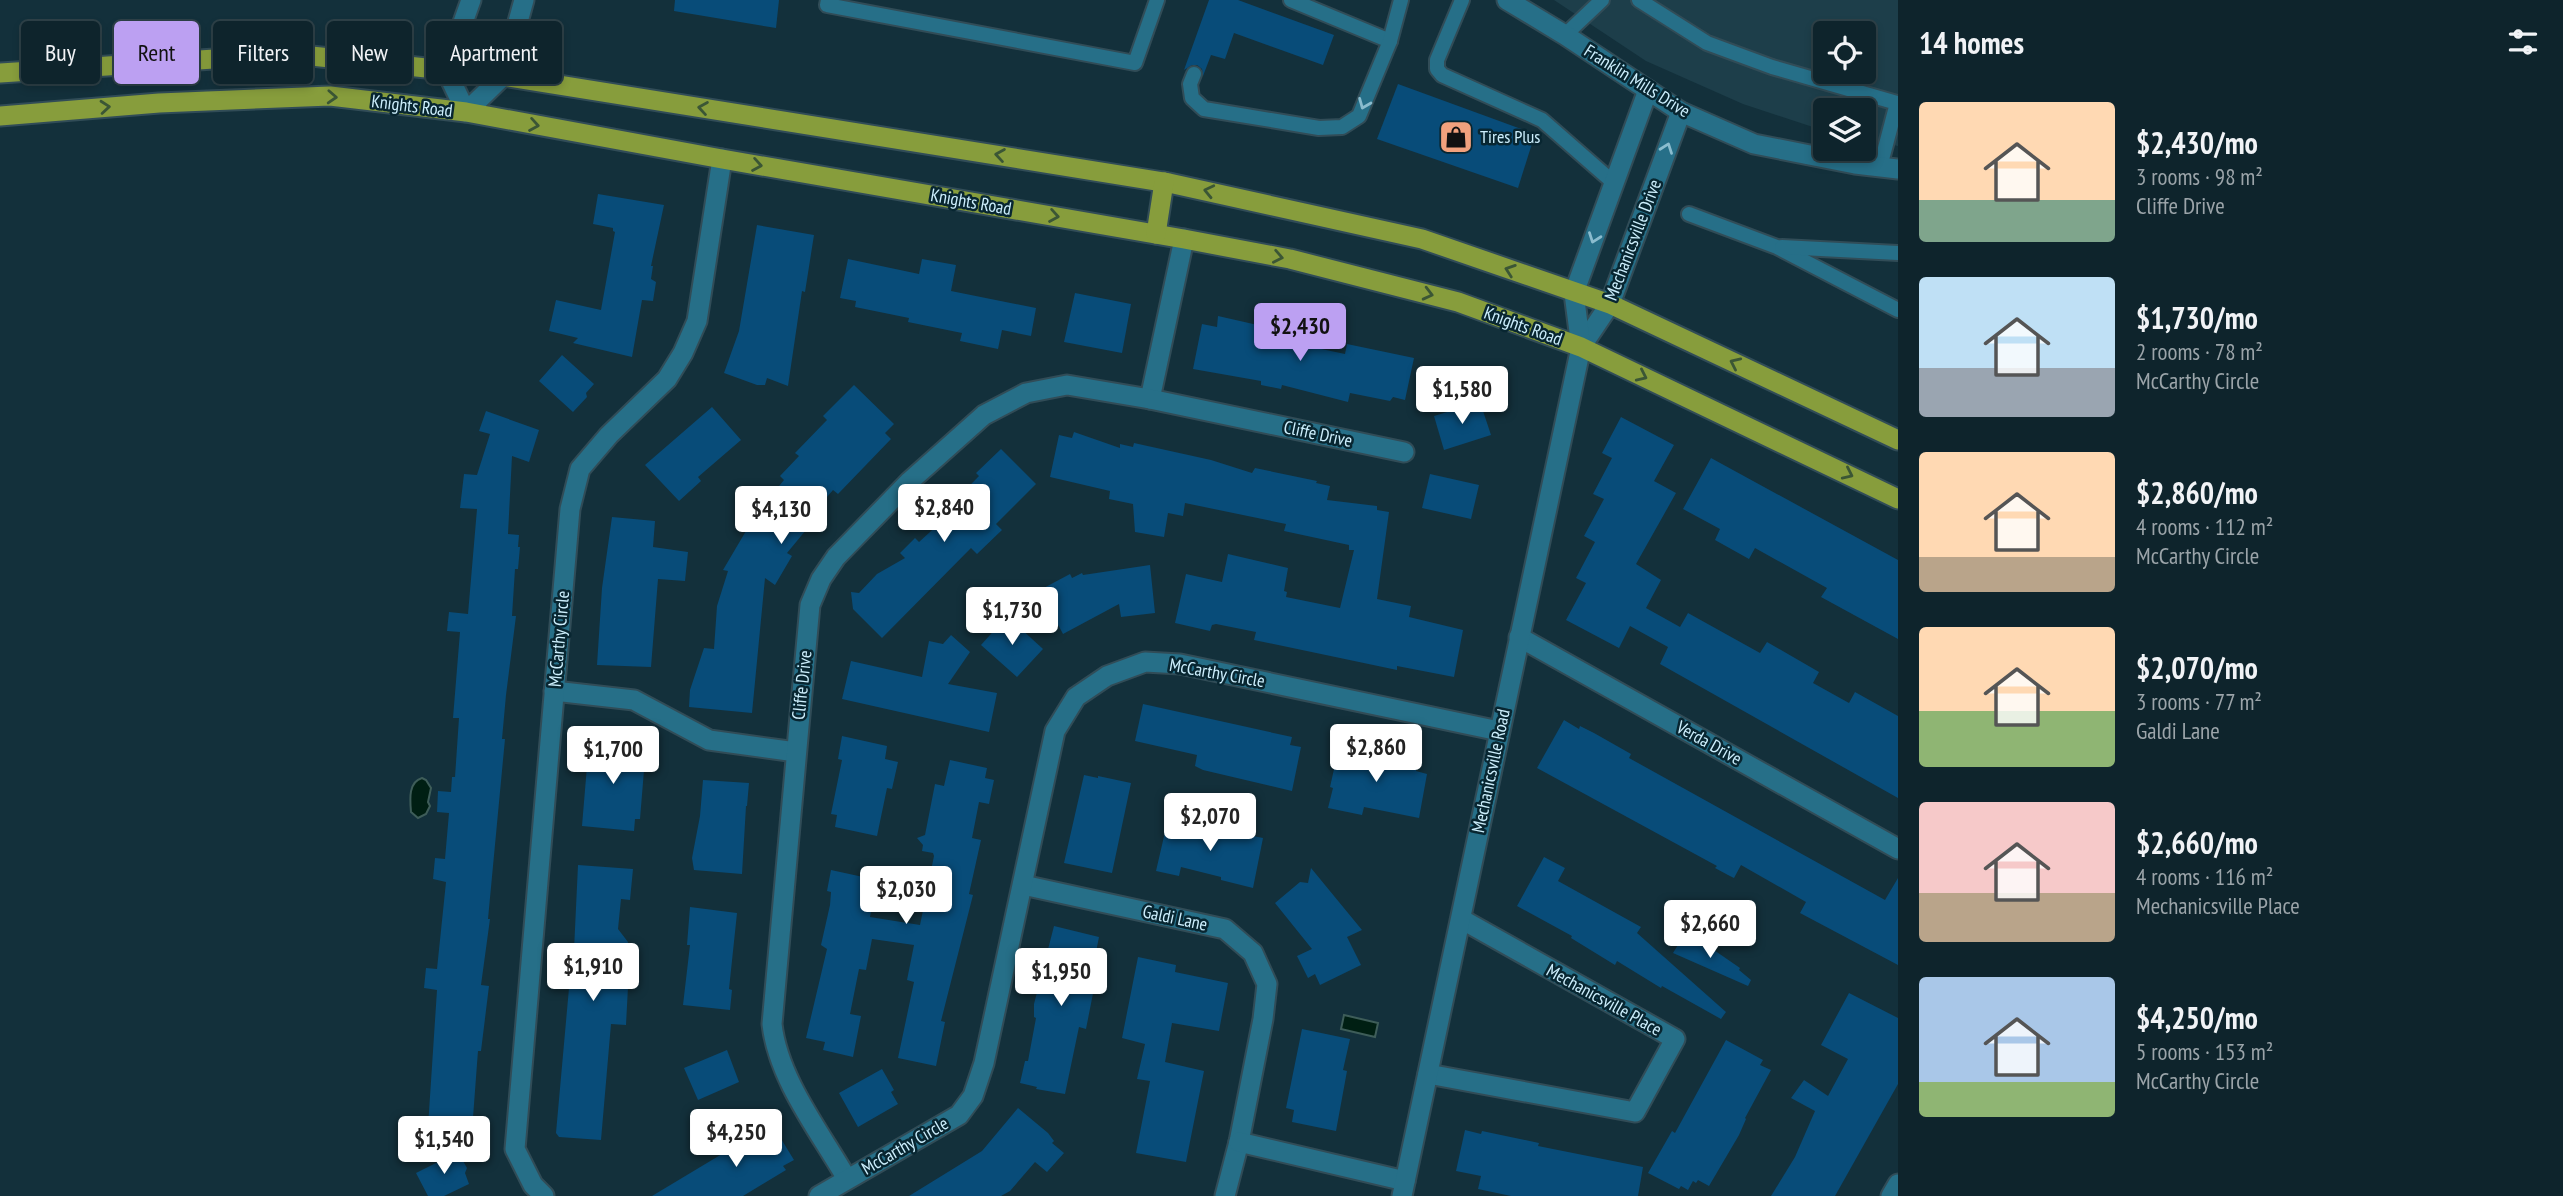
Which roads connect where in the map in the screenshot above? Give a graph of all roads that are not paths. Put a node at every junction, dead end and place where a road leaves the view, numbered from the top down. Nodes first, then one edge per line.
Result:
1 (471, 0) edge
2 (524, 0) edge
3 (828, 0) edge
4 (1157, 0) edge
5 (1291, 0) edge
6 (1401, 0) edge
7 (1462, 0) edge
8 (1507, 0) edge
9 (1602, 0) edge
10 (1639, 0) edge
11 (464, 21) edge
12 (518, 21) edge
13 (1565, 35) junction
14 (1390, 41) junction
15 (426, 68) edge
16 (0, 73) edge
17 (1194, 74) dead end
18 (453, 84) edge
19 (495, 84) edge
20 (553, 84) edge
21 (1648, 90) junction
22 (466, 112) junction
23 (1681, 112) junction
24 (0, 116) edge
25 (722, 159) junction
26 (1889, 168) edge
27 (1164, 182) junction
28 (1614, 183) junction
29 (1689, 214) dead end
30 (1156, 234) junction
31 (1184, 239) junction
32 (1777, 247) junction
33 (1898, 253) edge
34 (1574, 293) junction
35 (1610, 304) junction
36 (1898, 310) edge
37 (1581, 347) junction
38 (1150, 399) junction
39 (1898, 440) edge
40 (1404, 452) dead end
41 (1898, 499) edge
42 (1519, 637) junction
43 (554, 691) junction
44 (1499, 731) junction
45 (796, 752) junction
46 (1898, 849) edge
47 (1023, 885) junction
48 (1461, 919) junction
49 (1428, 1074) junction
50 (1239, 1142) junction
51 (848, 1179) junction
52 (1898, 1184) edge
53 (1403, 1189) edge
54 (544, 1196) edge
55 (820, 1196) edge
56 (1225, 1196) edge
57 (1891, 1196) edge

1 - 11 street
2 - 12 street
3 - 4 lane
5 - 14 lane
6 - 14 lane
7 - 28 lane
8 - 13 street, Franklin Mills Drive
9 - 13 lane
10 - 26 lane
13 - 21 street, Franklin Mills Drive
14 -> 17 lane
15 - 16 main road
18 - 22 street
19 - 22 street
27 -> 20 main road
21 - 23 street, Franklin Mills Drive
21 - 28 street, Mechanicsville Drive
24 -> 22 main road, Knights Road
22 -> 25 main road, Knights Road
23 - 26 street, Franklin Mills Drive
35 -> 23 street, Mechanicsville Drive
25 -> 30 main road, Knights Road
25 - 43 street, McCarthy Circle
27 - 30 main road
34 -> 27 main road
28 -> 34 street, Mechanicsville Drive
29 - 32 lane
30 - 31 main road, Knights Road
31 -> 37 main road, Knights Road
31 - 38 street
32 - 33 lane
32 - 36 lane
34 - 35 main road
34 - 37 street, Mechanicsville Drive
35 - 37 street, Mechanicsville Drive
39 -> 35 main road
37 -> 41 main road, Knights Road
37 - 42 street, Mechanicsville Road
38 - 40 street, Cliffe Drive
38 - 45 street, Cliffe Drive
42 - 44 street, Mechanicsville Road
42 - 46 street, Verda Drive
43 - 45 street
43 - 54 street, McCarthy Circle
44 - 47 street, McCarthy Circle
44 - 48 street, Mechanicsville Road
45 - 51 street, Cliffe Drive
47 - 50 street, Galdi Lane
47 - 51 street, McCarthy Circle
48 - 49 street, Mechanicsville Road
48 - 49 street, Mechanicsville Place
49 - 53 street, Mechanicsville Road
50 - 53 street
50 - 56 street, Galdi Lane
51 - 55 street, McCarthy Circle
52 - 57 street

